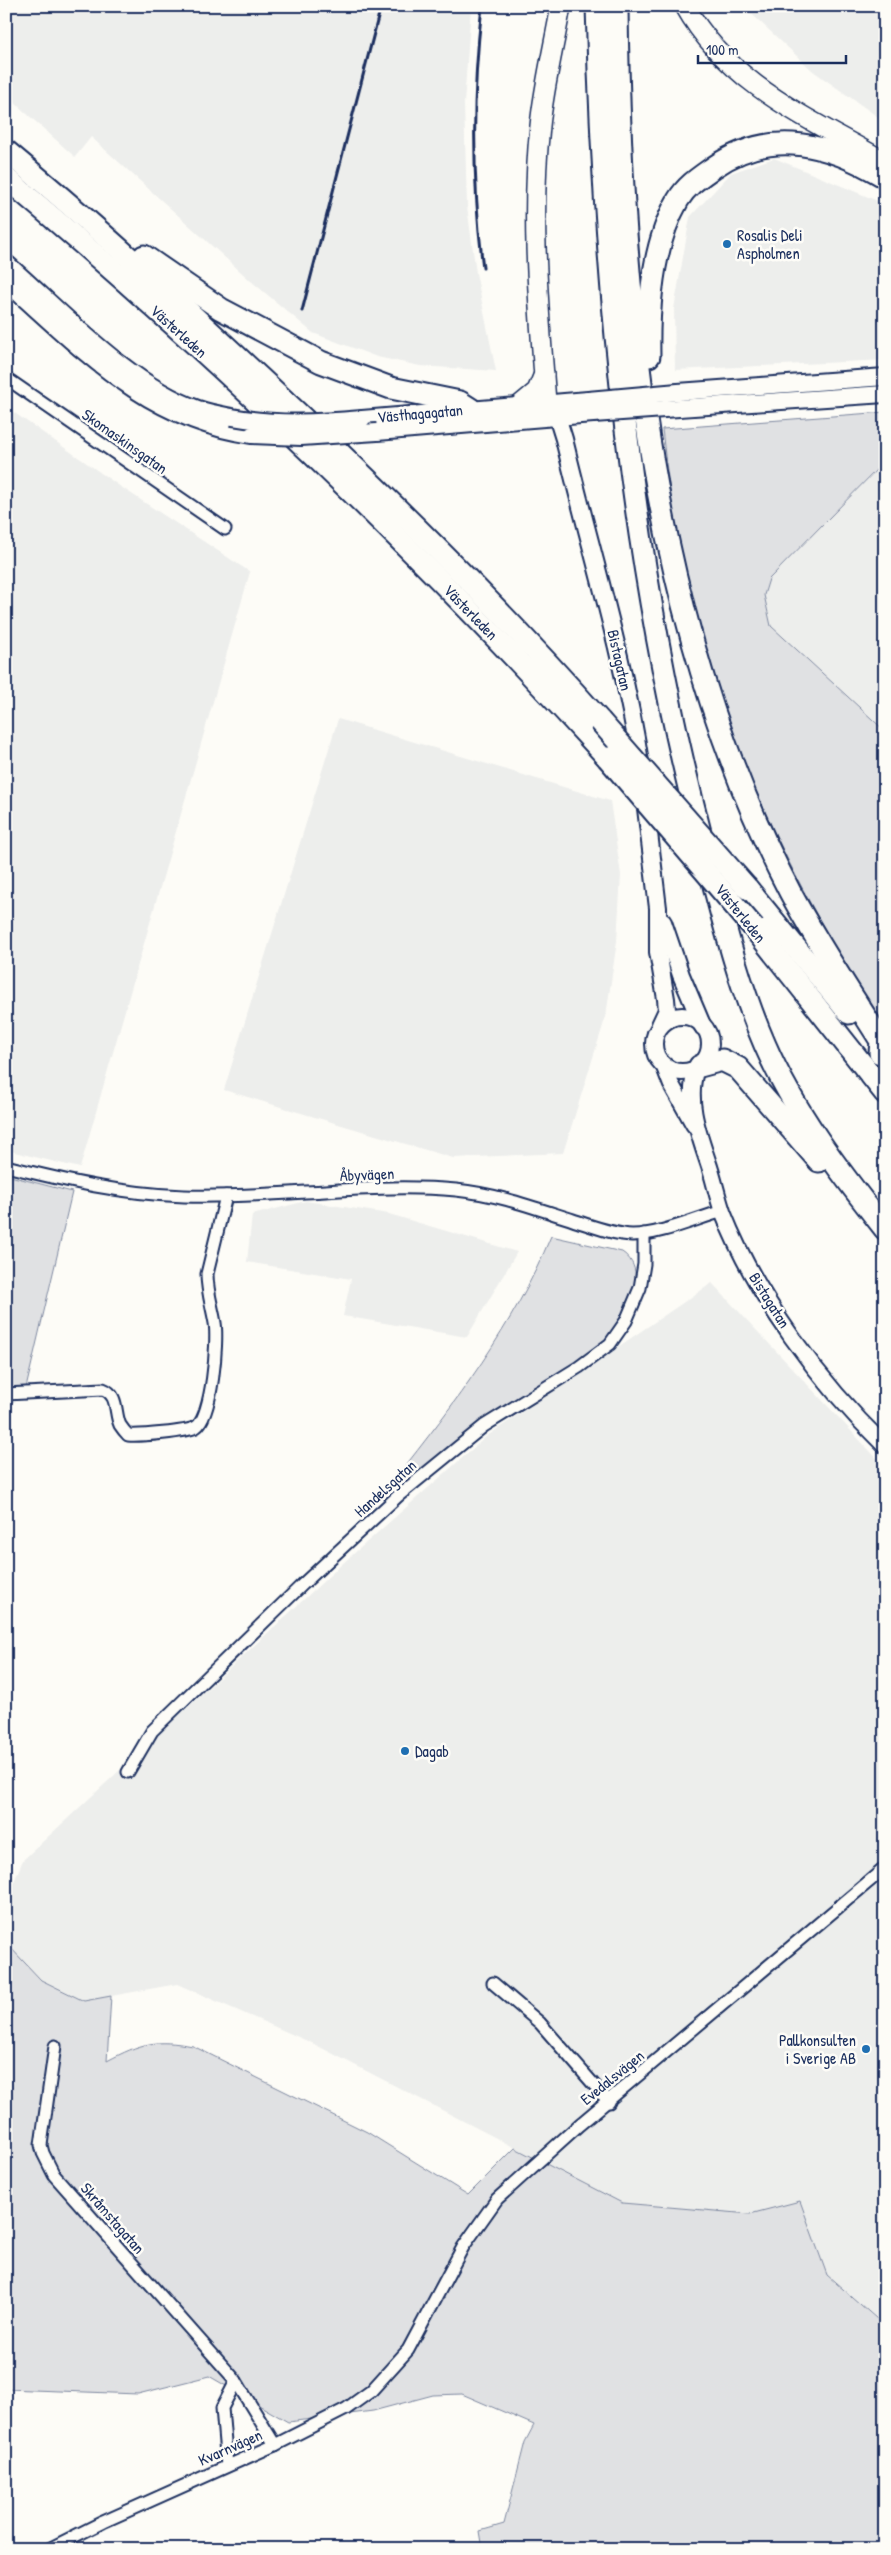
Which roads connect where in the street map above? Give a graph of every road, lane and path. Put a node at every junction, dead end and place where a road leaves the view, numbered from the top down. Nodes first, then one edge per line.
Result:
1 (561, 6) edge
2 (597, 6) edge
3 (617, 6) edge
4 (685, 6) edge
5 (6, 150) edge
6 (885, 162) edge
7 (885, 177) edge
8 (6, 178) edge
9 (58, 194) junction
10 (6, 263) edge
11 (6, 282) edge
12 (885, 377) edge
13 (6, 378) edge
14 (641, 388) junction
15 (885, 394) edge
16 (679, 400) junction
17 (471, 409) junction
18 (529, 409) junction
19 (225, 529) dead end
20 (658, 908) junction
21 (660, 1025) junction
22 (703, 1027) junction
23 (882, 1056) edge
24 (664, 1066) junction
25 (698, 1068) junction
26 (885, 1094) edge
27 (697, 1129) junction
28 (6, 1166) edge
29 (226, 1196) junction
30 (722, 1211) junction
31 (883, 1227) edge
32 (644, 1234) junction
33 (6, 1394) edge
34 (885, 1446) edge
35 (128, 1772) dead end
36 (885, 1868) edge
37 (494, 1983) dead end
38 (55, 2046) dead end
39 (609, 2102) junction
40 (408, 2350) joint
41 (236, 2381) junction
42 (275, 2445) junction
43 (227, 2466) junction
44 (49, 2549) edge

1 - 18 main road
2 - 31 highway
3 - 14 highway
4 - 6 main road
5 - 9 highway, Västerleden
7 - 14 highway
8 - 26 highway, Västerleden, bridge
9 - 17 highway
9 - 23 highway, Västerleden, bridge
10 - 17 main road, Västhagagatan, bridge
11 - 18 main road, Västhagagatan, bridge
12 - 16 main road, Västhagagatan
13 - 19 street, Skomaskinsgatan
14 - 23 highway
15 - 16 main road, Västhagagatan
16 - 18 main road, Västhagagatan, bridge
17 - 18 main road, Västhagagatan
18 - 20 main road, Bistagatan
20 - 21 main road, Bistagatan
20 - 22 main road, Bistagatan
21 - 22 main road
21 - 24 main road
22 - 25 main road
24 - 25 main road
24 - 27 street, Bistagatan
25 - 27 street, Bistagatan
25 - 31 highway
27 - 30 street, Bistagatan
28 - 29 street, Åbyvägen
29 - 32 street, Åbyvägen
29 - 33 street
30 - 32 street, Åbyvägen
30 - 34 street, Bistagatan
32 - 35 street, Handelsgatan
36 - 39 street, Evedalsvägen
37 - 39 street
38 - 41 street, Skråmstagatan
39 - 40 street, Evedalsvägen
40 - 42 street, Kvarnvägen
41 - 42 street, Skråmstagatan
41 - 43 street
42 - 43 street, Kvarnvägen
43 - 44 street, Kvarnvägen

